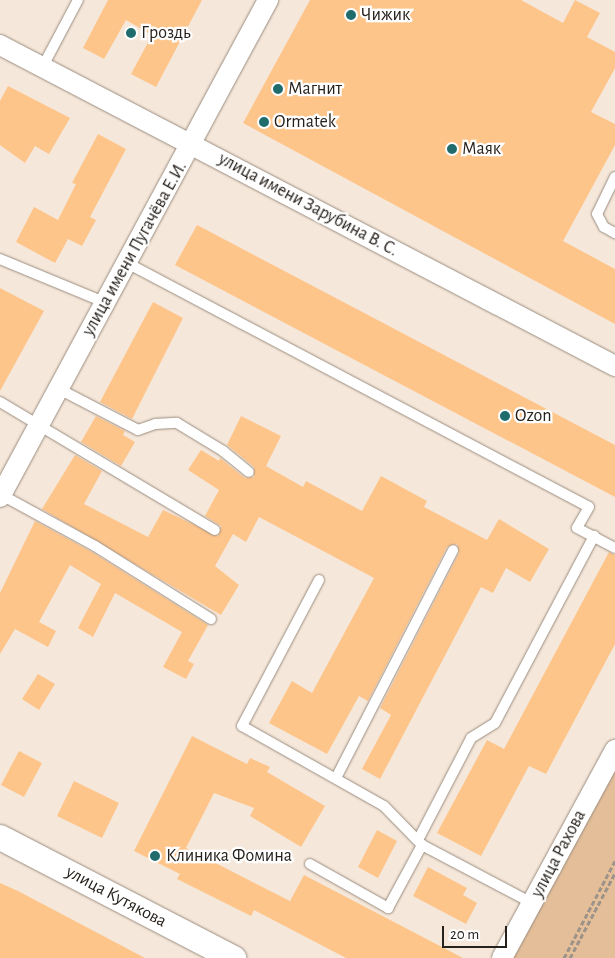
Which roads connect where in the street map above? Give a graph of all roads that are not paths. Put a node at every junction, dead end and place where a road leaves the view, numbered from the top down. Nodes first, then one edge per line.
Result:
1 (78, 0) edge
2 (268, 0) edge
3 (0, 45) edge
4 (42, 68) junction
5 (193, 144) junction
6 (615, 177) edge
7 (615, 233) edge
8 (0, 259) edge
9 (127, 263) junction
10 (106, 303) junction
11 (615, 366) edge
12 (59, 389) junction
13 (0, 402) edge
14 (39, 424) junction
15 (249, 472) dead end
16 (0, 495) edge
17 (216, 530) dead end
18 (594, 536) junction
19 (615, 548) edge
20 (453, 550) dead end
21 (319, 580) dead end
22 (211, 619) dead end
23 (615, 750) edge
24 (336, 778) junction
25 (0, 837) edge
26 (420, 843) junction
27 (310, 864) dead end
28 (532, 903) junction
29 (233, 958) edge
30 (502, 958) edge

1 - 4 lane
2 - 5 street, улица имени Пугачёва Е.И.
3 - 4 street, улица имени Зарубина В. С.
4 - 5 street, улица имени Зарубина В. С.
5 - 9 street, улица имени Пугачёва Е.И.
5 - 11 street, улица имени Зарубина В. С.
6 - 7 lane
8 - 10 lane
9 - 10 street, улица имени Пугачёва Е.И.
9 - 18 lane
10 - 12 street, улица имени Пугачёва Е.И.
12 - 14 street, улица имени Пугачёва Е.И.
12 - 15 lane
13 - 14 lane
14 - 16 street, улица имени Пугачёва Е.И.
14 - 17 lane
16 - 22 lane
18 - 19 lane
18 - 26 lane
20 - 24 lane
21 - 24 lane
23 - 28 street, улица Рахова
24 - 26 lane
25 - 29 street, улица Кутякова
26 - 27 lane
26 - 28 lane
28 - 30 street, улица Рахова

